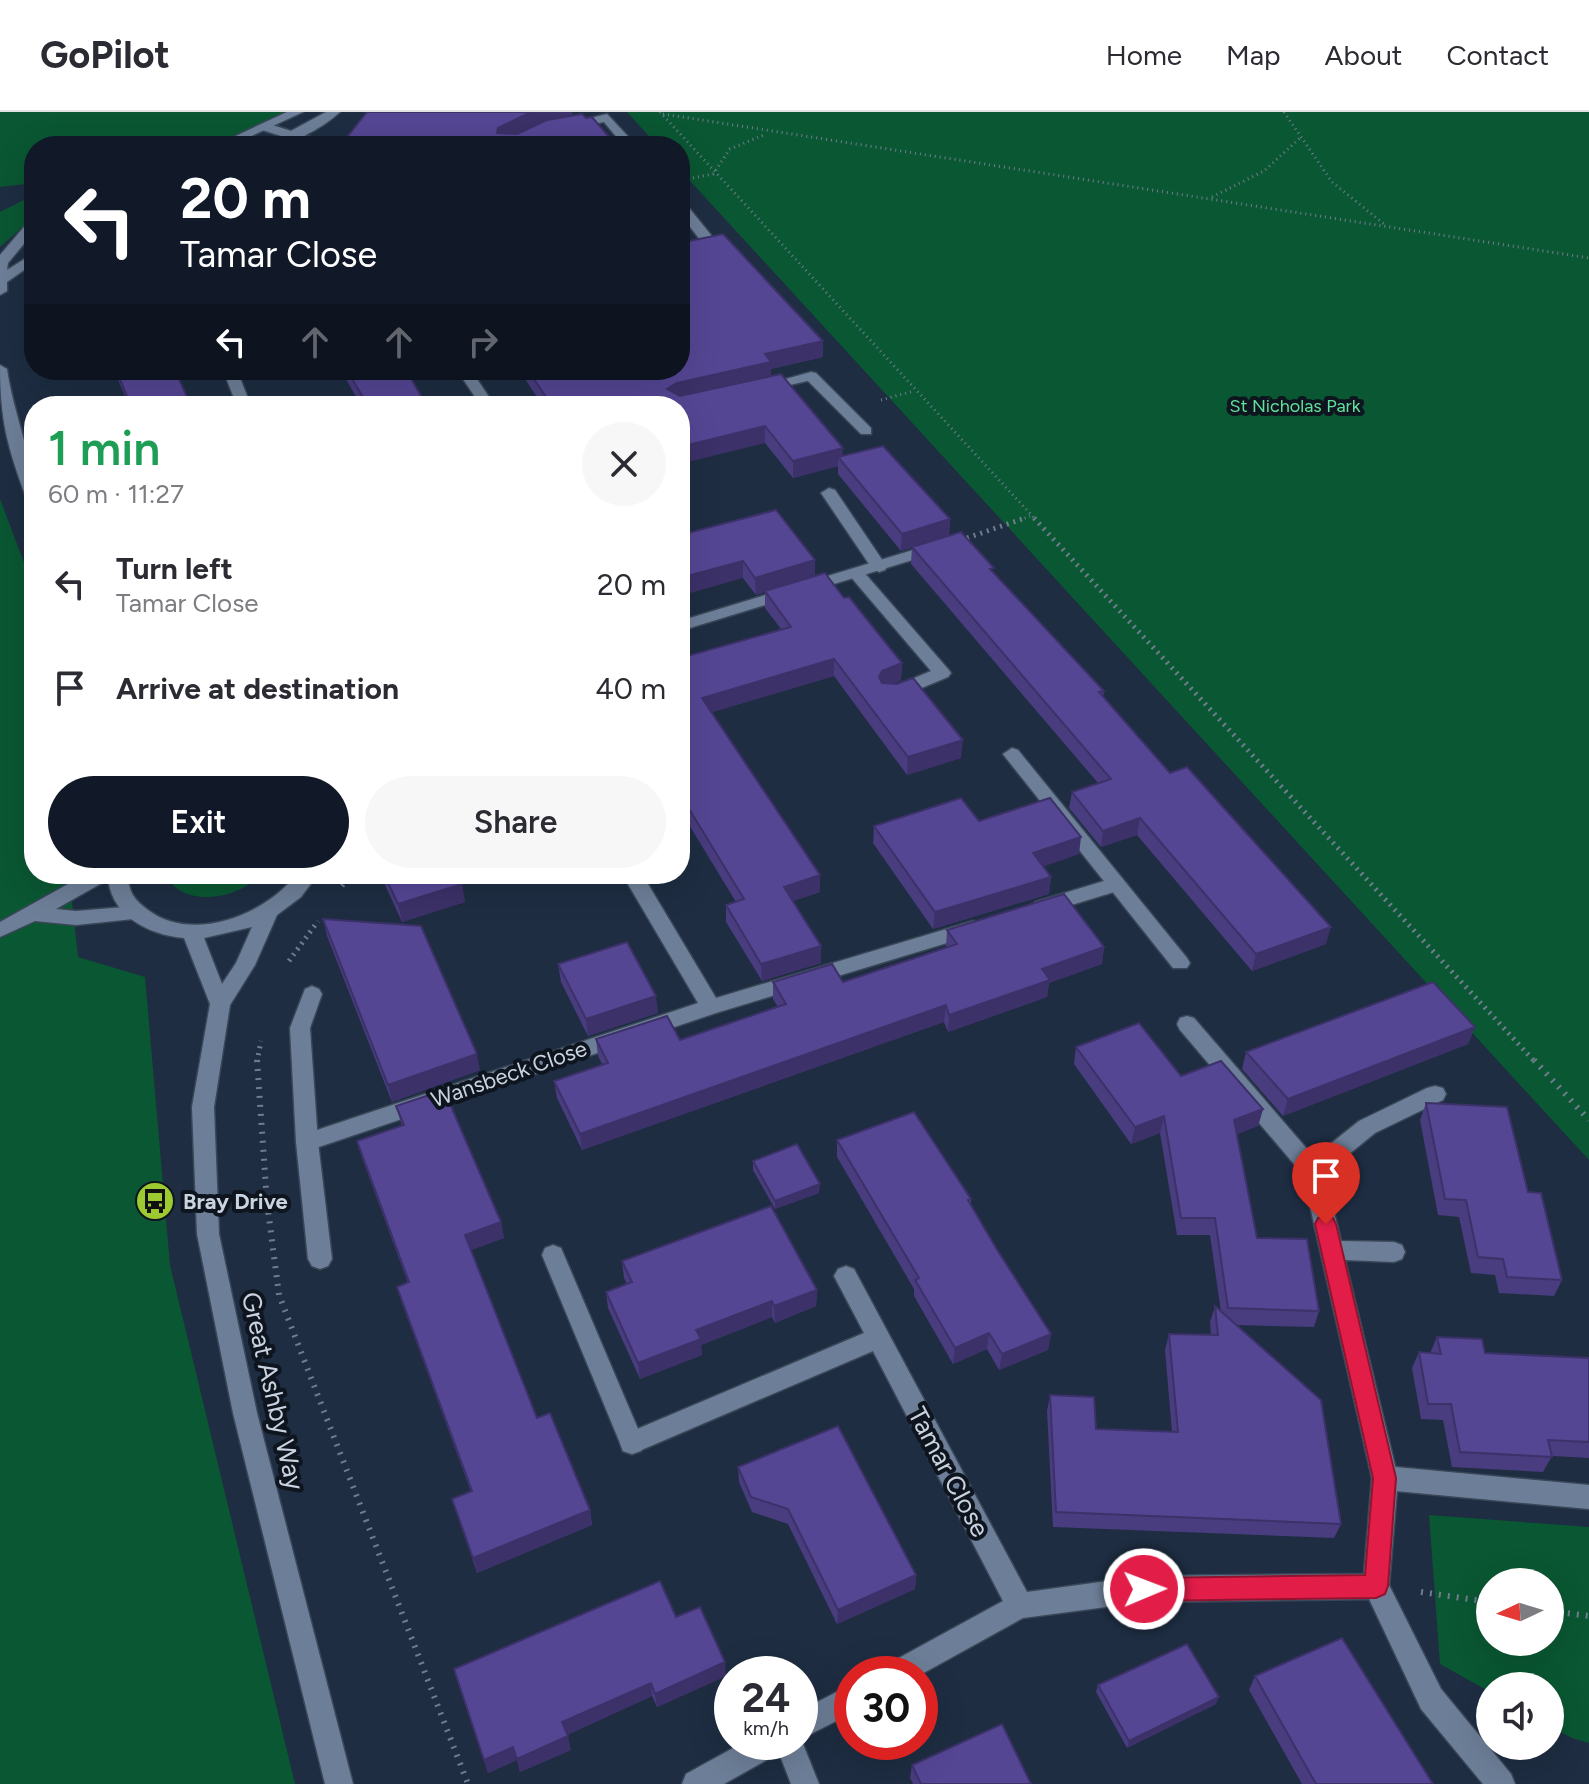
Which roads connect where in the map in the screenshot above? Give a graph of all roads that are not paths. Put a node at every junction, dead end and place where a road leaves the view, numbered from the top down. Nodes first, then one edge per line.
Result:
1 (297, 112) edge
2 (334, 112) edge
3 (604, 115) edge
4 (266, 127) junction
5 (554, 128) edge
6 (244, 136) edge
7 (294, 136) joint
8 (622, 136) edge
9 (690, 218) edge
10 (697, 227) junction
11 (690, 228) edge
12 (24, 236) edge
13 (706, 238) edge
14 (24, 265) edge
15 (1, 285) edge
16 (0, 369) edge
17 (752, 389) edge
18 (866, 431) dead end
19 (24, 472) edge
20 (829, 493) dead end
21 (953, 543) edge
22 (879, 567) junction
23 (856, 573) junction
24 (690, 623) edge
25 (890, 694) edge
26 (1012, 754) dead end
27 (81, 884) edge
28 (117, 884) edge
29 (300, 884) edge
30 (638, 884) edge
31 (1117, 884) junction
32 (1029, 911) edge
33 (268, 912) junction
34 (136, 913) junction
35 (36, 914) junction
36 (999, 920) edge
37 (0, 930) edge
38 (191, 931) junction
39 (1180, 963) dead end
40 (312, 994) dead end
41 (220, 1004) junction
42 (711, 1007) junction
43 (1187, 1024) dead end
44 (1435, 1094) dead end
45 (307, 1142) junction
46 (1313, 1171) junction
47 (1332, 1250) junction
48 (1394, 1252) dead end
49 (553, 1255) dead end
50 (320, 1259) dead end
51 (846, 1276) dead end
52 (879, 1337) junction
53 (1385, 1478) junction
54 (1589, 1497) edge
55 (1376, 1586) junction
56 (1020, 1606) junction
57 (929, 1656) edge
58 (739, 1760) edge
59 (795, 1760) edge
60 (339, 1784) edge
61 (696, 1784) edge
62 (805, 1784) edge
63 (1501, 1784) edge

1 - 4 street
2 - 7 street
3 - 5 street
3 - 8 street
4 - 6 street
4 - 7 street
9 - 10 street
10 - 11 street
10 - 13 street
12 - 15 street
14 - 15 street
16 - 19 street
17 - 18 street
20 - 22 street
21 - 22 street
22 - 23 street
23 - 24 street
23 - 25 street
26 - 31 street
27 - 35 street
28 - 34 street
29 - 33 street
30 - 42 street
31 - 32 street
31 - 39 street
33 - 38 street
33 - 41 street, Great Ashby Way
34 - 35 street
34 - 38 street
35 - 37 street
36 - 42 street, Wansbeck Close
38 - 41 street
40 - 45 street
41 - 60 street, Great Ashby Way
42 - 45 street, Wansbeck Close
43 - 46 street
44 - 46 street
45 - 50 street
46 - 47 street
47 - 48 street
47 - 53 street
49 - 52 street
51 - 52 street, Tamar Close
52 - 56 street, Tamar Close
53 - 54 street
53 - 55 street
55 - 56 street
55 - 63 street
56 - 57 street
58 - 61 street
59 - 62 street

